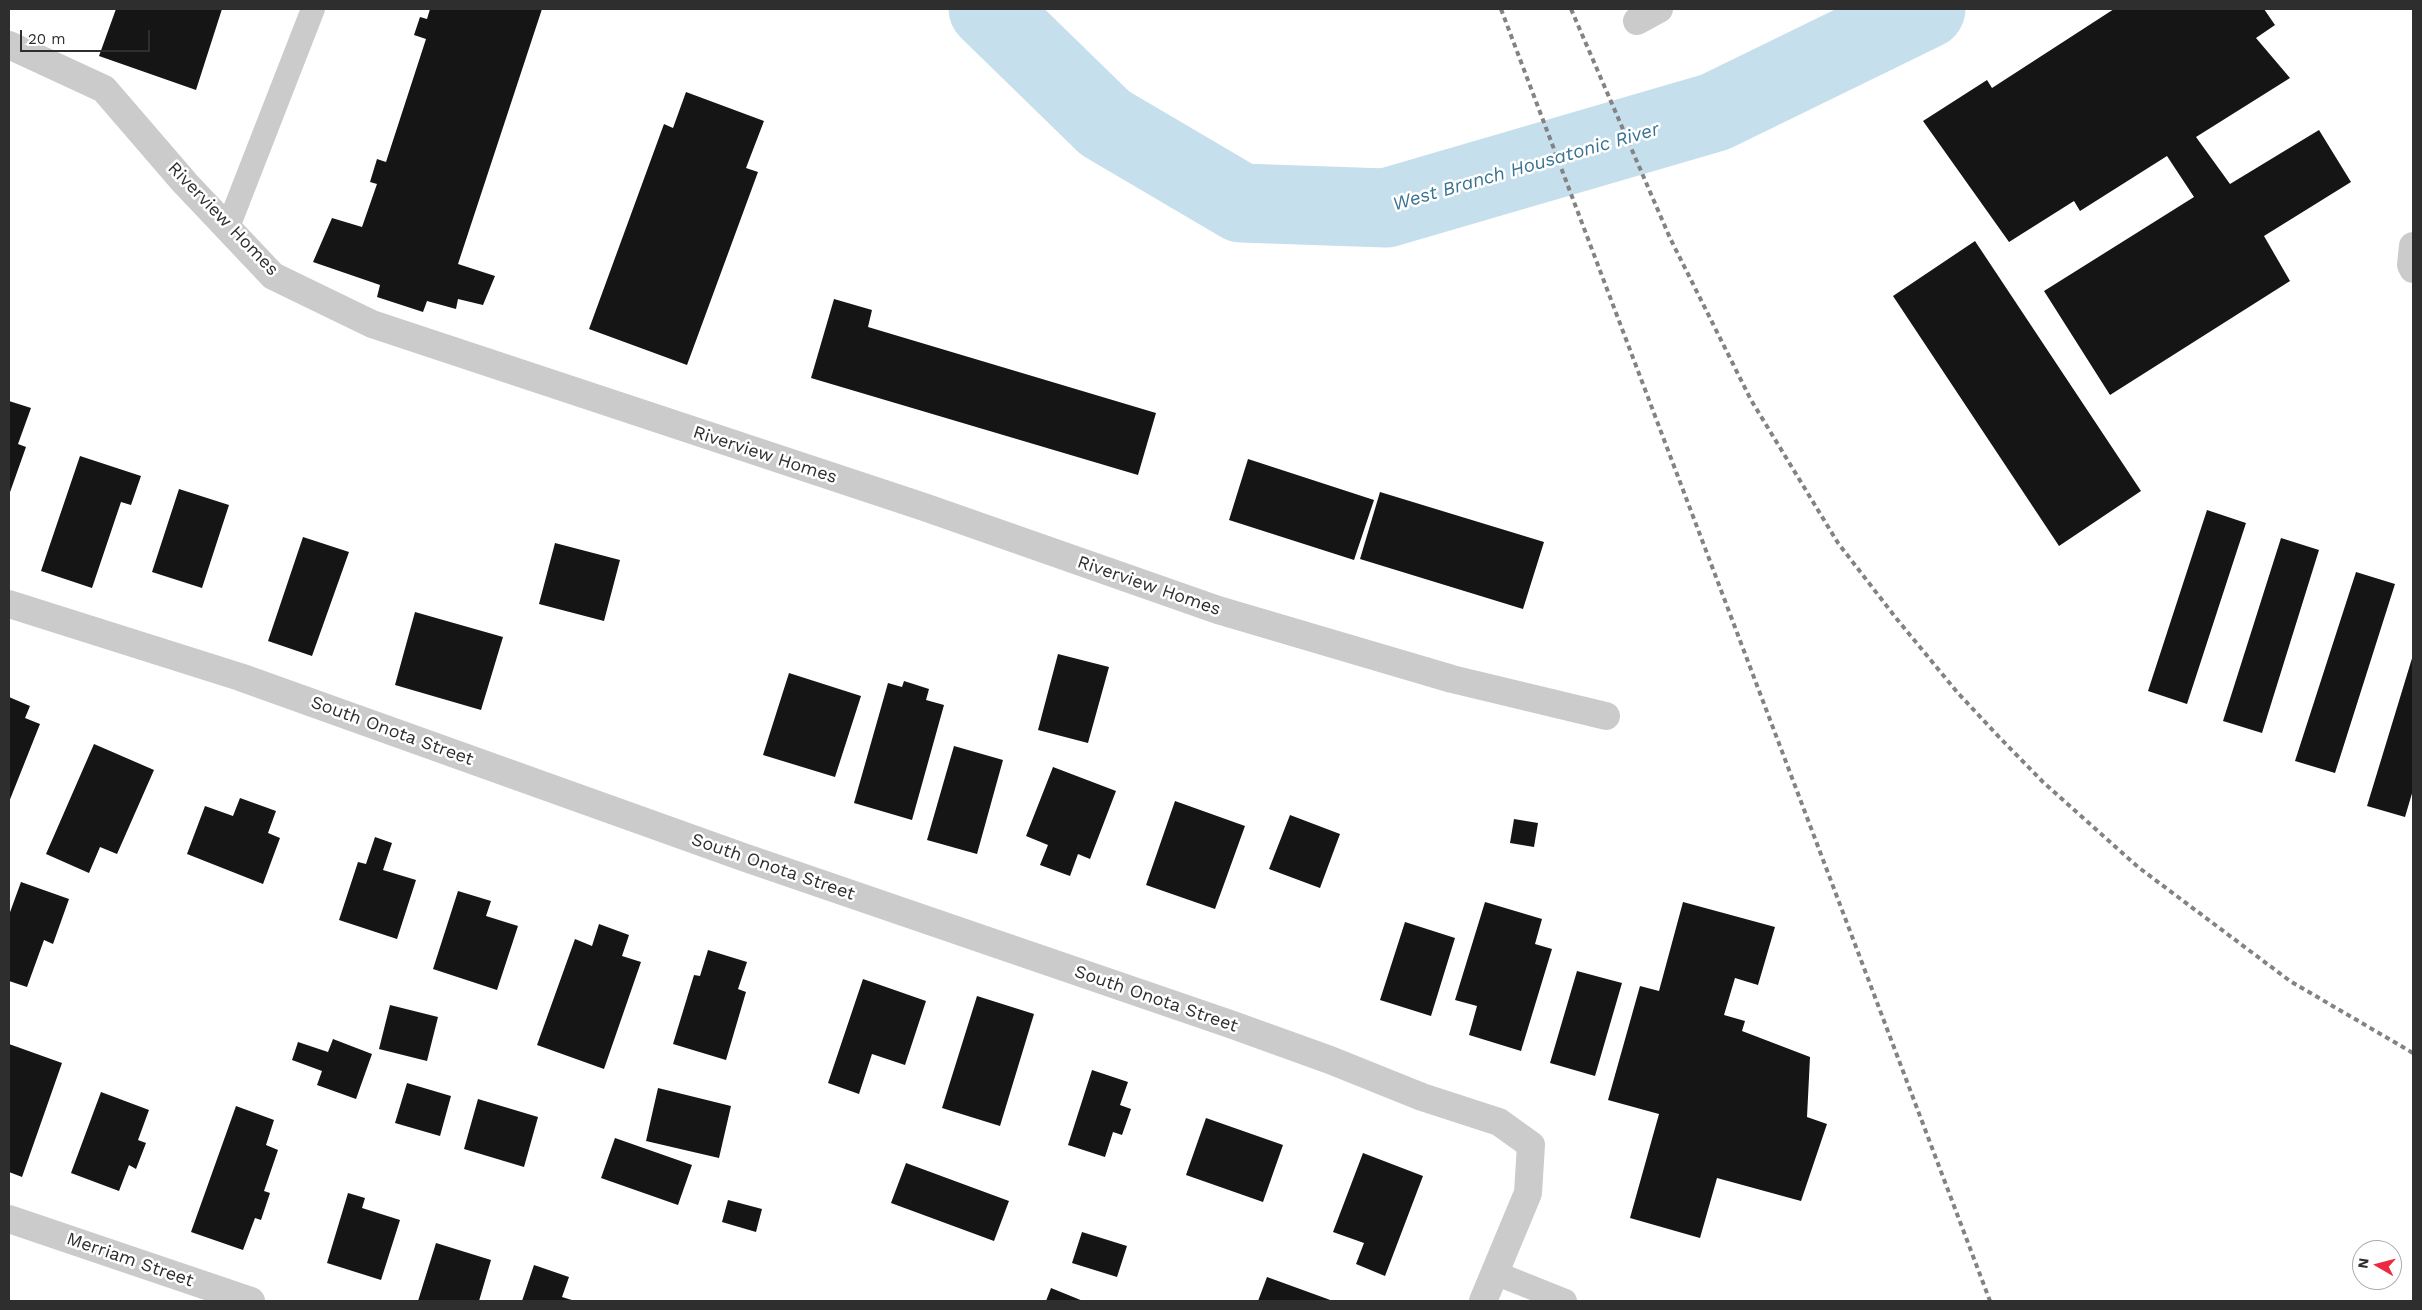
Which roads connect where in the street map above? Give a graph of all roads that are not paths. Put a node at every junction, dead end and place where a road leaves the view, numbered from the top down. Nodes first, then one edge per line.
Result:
1 (313, 9) edge
2 (9, 45) edge
3 (228, 227) junction
4 (2413, 246) edge
5 (2413, 268) edge
6 (9, 604) edge
7 (1606, 716) dead end
8 (9, 1219) edge
9 (1494, 1273) junction
10 (251, 1301) edge
11 (1483, 1301) edge
12 (1565, 1301) edge

1 - 3 lane
2 - 3 street, Riverview Homes
3 - 7 street, Riverview Homes
4 - 5 street
6 - 9 street, South Onota Street
8 - 10 street, Merriam Street
9 - 11 street
9 - 12 lane

